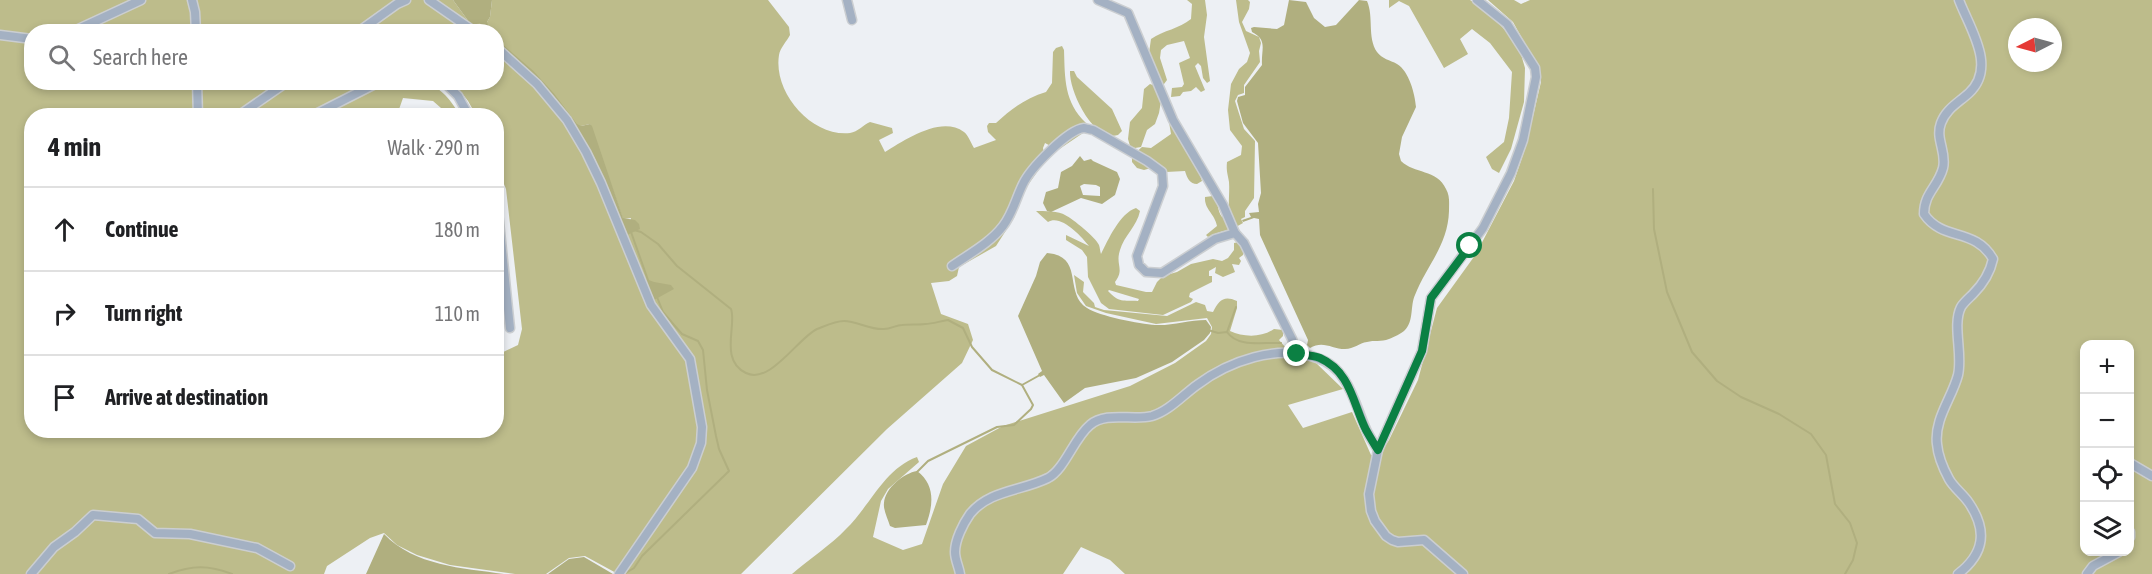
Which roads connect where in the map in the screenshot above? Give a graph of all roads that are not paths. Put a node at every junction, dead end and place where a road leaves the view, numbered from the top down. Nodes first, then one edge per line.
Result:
1 (141, 0) edge
2 (192, 0) edge
3 (406, 0) edge
4 (429, 0) edge
5 (847, 0) edge
6 (1098, 0) edge
7 (1477, 0) edge
8 (1959, 0) edge
9 (852, 20) dead end
10 (89, 24) edge
11 (196, 24) edge
12 (369, 24) edge
13 (464, 24) edge
14 (0, 35) edge
15 (24, 38) edge
16 (504, 54) edge
17 (197, 90) edge
18 (275, 90) edge
19 (363, 90) edge
20 (452, 90) edge
21 (198, 108) edge
22 (250, 108) edge
23 (328, 108) edge
24 (464, 108) edge
25 (1234, 233) junction
26 (952, 266) dead end
27 (504, 274) edge
28 (510, 328) dead end
29 (1297, 354) junction
30 (1378, 450) junction
31 (2134, 465) edge
32 (2152, 476) edge
33 (2112, 556) edge
34 (290, 566) dead end
35 (31, 574) edge
36 (619, 574) edge
37 (960, 574) edge
38 (1463, 574) edge
39 (1958, 574) edge
40 (2087, 574) edge

1 - 10 street
2 - 11 street
3 - 12 street
4 - 13 street
5 - 9 street
6 - 25 street
7 - 30 street
8 - 39 street
14 - 15 street
16 - 36 street
17 - 21 street
18 - 22 street
19 - 23 street
20 - 24 street
25 - 26 street
25 - 29 street
27 - 28 street
29 - 30 street
29 - 37 street
30 - 38 street
31 - 32 street
33 - 40 street
34 - 35 street

